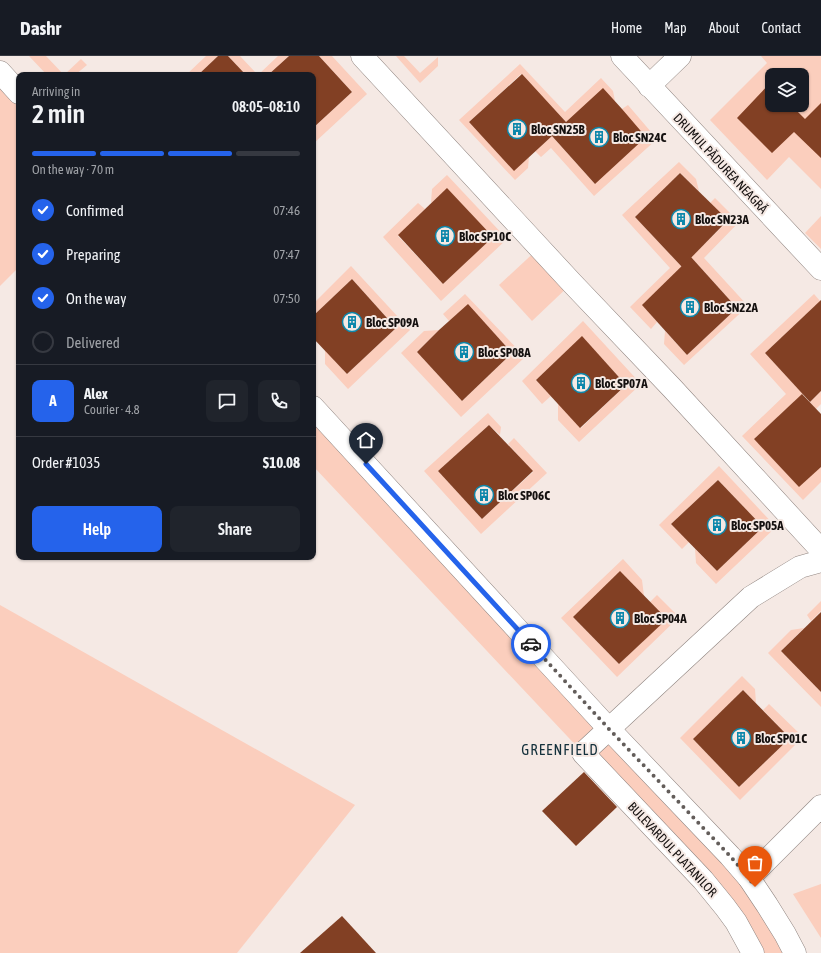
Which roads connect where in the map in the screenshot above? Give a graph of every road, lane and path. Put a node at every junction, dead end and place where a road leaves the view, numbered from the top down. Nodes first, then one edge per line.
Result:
1 (362, 56) edge
2 (622, 56) edge
3 (680, 56) edge
4 (0, 72) edge
5 (649, 86) junction
6 (16, 89) edge
7 (821, 269) edge
8 (316, 410) edge
9 (821, 550) edge
10 (821, 561) edge
11 (609, 729) junction
12 (821, 806) edge
13 (749, 878) junction
14 (753, 953) edge
15 (795, 953) edge

1 - 9 street
2 - 5 street, DRUMUL PĂDUREA NEAGRĂ
3 - 5 street
4 - 6 street
5 - 7 street, DRUMUL PĂDUREA NEAGRĂ
8 - 11 street
10 - 11 street
11 - 13 street
11 - 14 street, BULEVARDUL PLATANILOR
12 - 13 street
13 - 15 street

